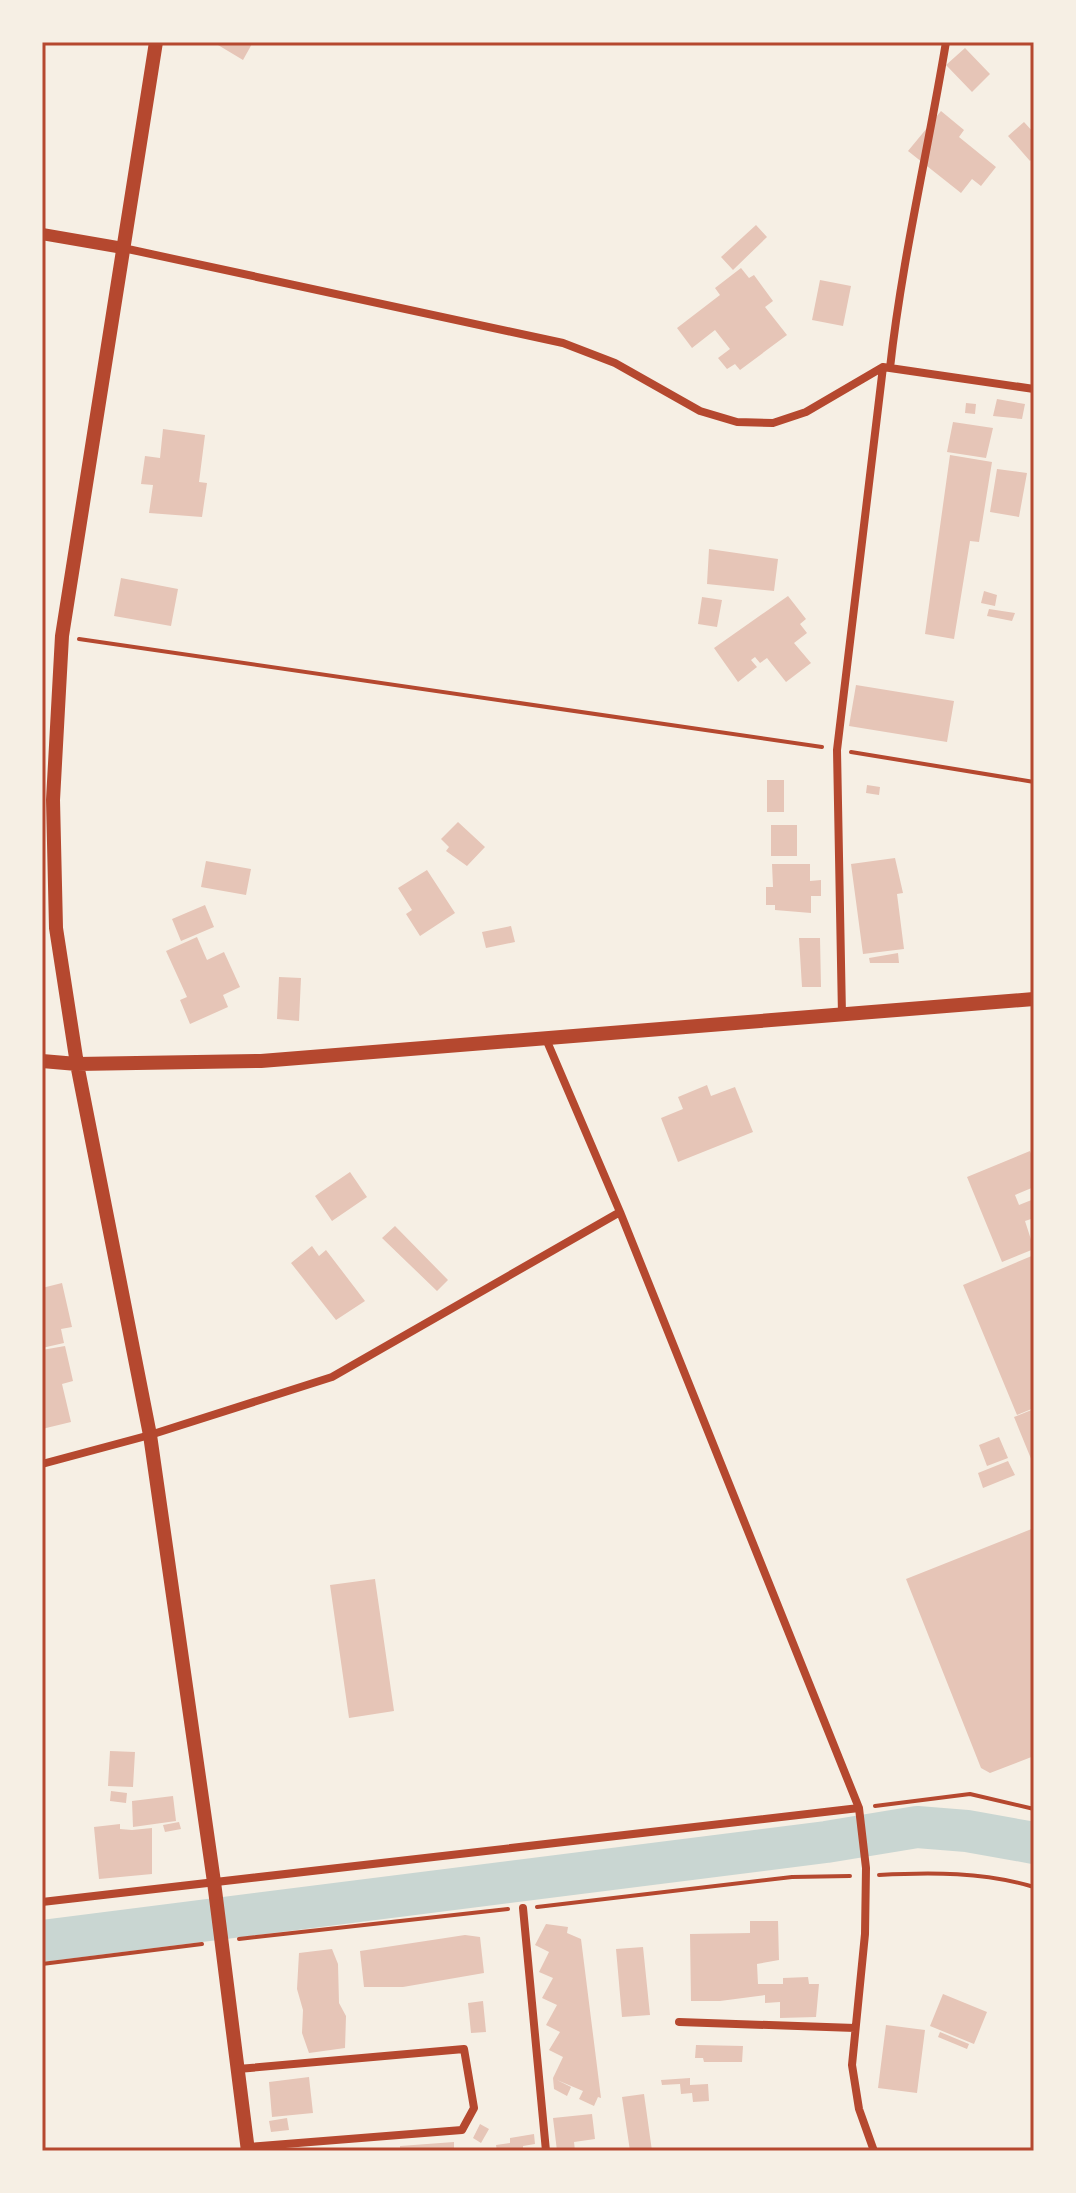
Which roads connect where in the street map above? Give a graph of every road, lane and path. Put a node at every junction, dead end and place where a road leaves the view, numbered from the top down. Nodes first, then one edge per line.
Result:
1 (156, 42) edge
2 (946, 42) edge
3 (42, 234) edge
4 (123, 248) junction
5 (887, 368) junction
6 (1034, 389) edge
7 (62, 636) junction
8 (837, 750) junction
9 (1034, 782) edge
10 (1034, 999) edge
11 (842, 1015) junction
12 (546, 1039) junction
13 (42, 1061) edge
14 (77, 1064) junction
15 (620, 1212) junction
16 (150, 1435) junction
17 (42, 1464) edge
18 (859, 1808) junction
19 (1034, 1809) edge
20 (214, 1882) junction
21 (42, 1902) edge
22 (523, 1908) dead end
23 (679, 2022) dead end
24 (855, 2028) junction
25 (238, 2069) junction
26 (248, 2149) edge
27 (546, 2151) edge
28 (874, 2151) edge

1 - 4 main road
2 - 5 street
3 - 4 street
4 - 5 street
4 - 7 main road
5 - 6 street
5 - 8 street
7 - 8 path
7 - 14 main road
8 - 9 path
8 - 11 street
10 - 11 main road
11 - 12 main road
12 - 14 main road
12 - 15 street
13 - 14 main road
14 - 16 main road
15 - 16 street
15 - 18 street
16 - 17 street
16 - 20 main road
18 - 19 path
18 - 20 street
18 - 24 street
20 - 21 street
20 - 25 main road
22 - 27 street
23 - 24 street
24 - 28 street
25 - 26 main road
25 - 26 street

